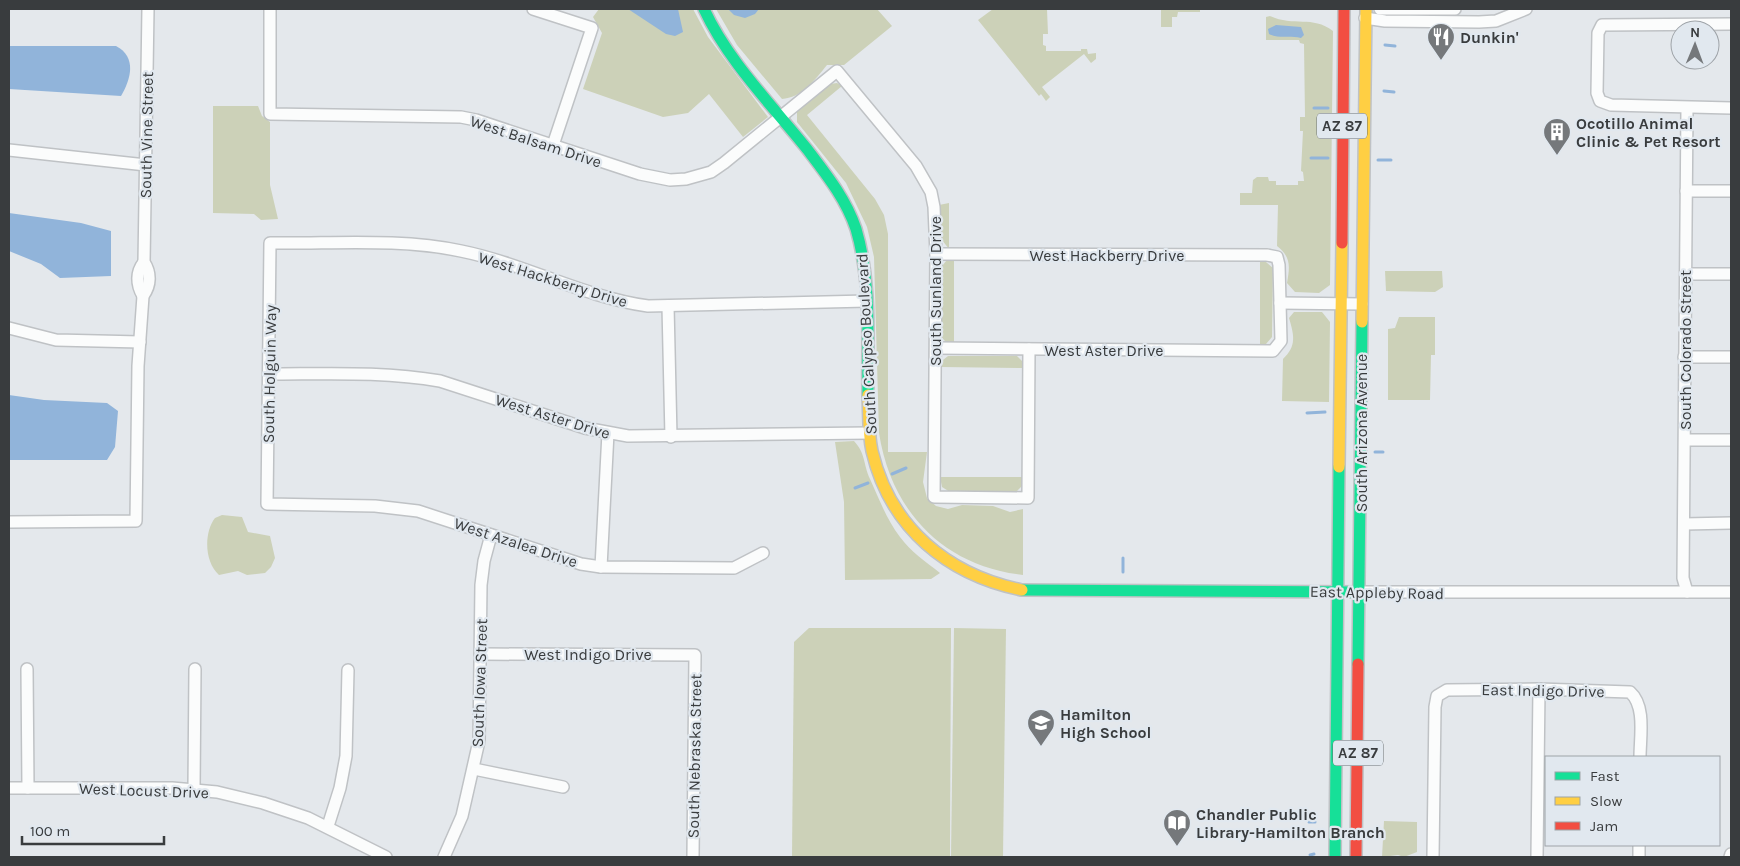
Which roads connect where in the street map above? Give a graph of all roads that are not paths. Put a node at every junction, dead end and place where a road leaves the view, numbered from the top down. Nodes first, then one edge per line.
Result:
1 (148, 9) edge
2 (270, 9) edge
3 (532, 9) edge
4 (704, 9) edge
5 (1344, 9) edge
6 (1380, 9) edge
7 (1455, 9) edge
8 (1526, 9) edge
9 (1366, 13) edge
10 (1731, 24) edge
11 (1687, 108) junction
12 (1731, 108) edge
13 (780, 117) junction
14 (553, 145) junction
15 (9, 150) edge
16 (146, 165) junction
17 (1686, 191) junction
18 (1731, 191) edge
19 (270, 243) joint
20 (936, 254) junction
21 (1686, 274) junction
22 (1731, 274) edge
23 (867, 301) junction
24 (1280, 302) junction
25 (1340, 303) junction
26 (1362, 304) junction
27 (668, 306) junction
28 (9, 328) edge
29 (140, 342) junction
30 (936, 348) junction
31 (1029, 349) junction
32 (1684, 357) junction
33 (1731, 357) edge
34 (269, 374) junction
35 (870, 433) junction
36 (608, 434) junction
37 (670, 437) junction
38 (1685, 440) junction
39 (1731, 440) edge
40 (267, 504) joint
41 (9, 522) edge
42 (1684, 524) junction
43 (1731, 524) edge
44 (491, 535) junction
45 (762, 553) dead end
46 (601, 567) junction
47 (1022, 590) joint
48 (1337, 592) junction
49 (1360, 592) junction
50 (1687, 592) junction
51 (1731, 592) edge
52 (482, 654) junction
53 (695, 655) joint
54 (28, 669) dead end
55 (195, 669) dead end
56 (348, 670) dead end
57 (1539, 689) junction
58 (1640, 756) edge
59 (474, 769) junction
60 (563, 787) dead end
61 (9, 788) edge
62 (28, 788) junction
63 (194, 789) junction
64 (328, 826) junction
65 (386, 857) edge
66 (444, 857) edge
67 (693, 857) edge
68 (1335, 857) edge
69 (1356, 857) edge
70 (1433, 857) edge
71 (1537, 857) edge

1 - 16 street, South Vine Street
2 - 14 street, West Balsam Drive
3 - 14 street
4 - 13 main road, South Calypso Boulevard
5 - 25 main road, South Arizona Avenue / AZ 87
6 - 7 street
8 - 9 street
9 - 26 main road, South Arizona Avenue / AZ 87
10 - 11 street
11 - 12 street
11 - 17 street, South Colorado Street
13 - 14 street, West Balsam Drive
13 - 20 street, South Sunland Drive
13 - 23 main road, South Calypso Boulevard
15 - 16 street
16 - 29 street, South Vine Street
17 - 18 street
17 - 21 street, South Colorado Street
19 - 27 street, West Hackberry Drive
19 - 34 street, South Holguin Way
20 - 24 street, West Hackberry Drive
20 - 30 street, South Sunland Drive
21 - 22 street
21 - 32 street, South Colorado Street
23 - 27 street, West Hackberry Drive
23 - 35 main road, South Calypso Boulevard
24 - 25 street
24 - 31 street, West Aster Drive
25 - 26 street
25 - 48 main road, South Arizona Avenue / AZ 87
26 - 49 main road, South Arizona Avenue / AZ 87
27 - 37 street
28 - 29 street
29 - 41 street, South Vine Street
30 - 31 street, West Aster Drive
30 - 31 street, South Sunland Drive
32 - 33 street
32 - 38 street, South Colorado Street
34 - 36 street, West Aster Drive
34 - 40 street, South Holguin Way
35 - 37 street, West Aster Drive
35 - 47 main road, South Calypso Boulevard
36 - 37 street, West Aster Drive
36 - 46 street
38 - 39 street
38 - 42 street, South Colorado Street
40 - 44 street, West Azalea Drive
42 - 43 street
42 - 50 street, South Colorado Street
44 - 46 street, West Azalea Drive
44 - 52 street, South Iowa Street
45 - 46 street, West Azalea Drive
47 - 48 main road, East Appleby Road
48 - 49 main road, East Appleby Road
48 - 68 main road, AZ 87
49 - 50 street, East Appleby Road
49 - 69 main road, South Arizona Avenue / AZ 87
50 - 51 street, East Appleby Road
52 - 53 street, West Indigo Drive
52 - 59 street, South Iowa Street
53 - 67 street, South Nebraska Street
54 - 62 street
55 - 63 street
56 - 64 street
57 - 58 street, East Indigo Drive
57 - 70 street, East Indigo Drive
57 - 71 street
59 - 60 street
59 - 66 street, South Iowa Street
61 - 62 street, West Locust Drive
62 - 63 street, West Locust Drive
63 - 64 street, West Locust Drive
64 - 65 street, West Locust Drive

